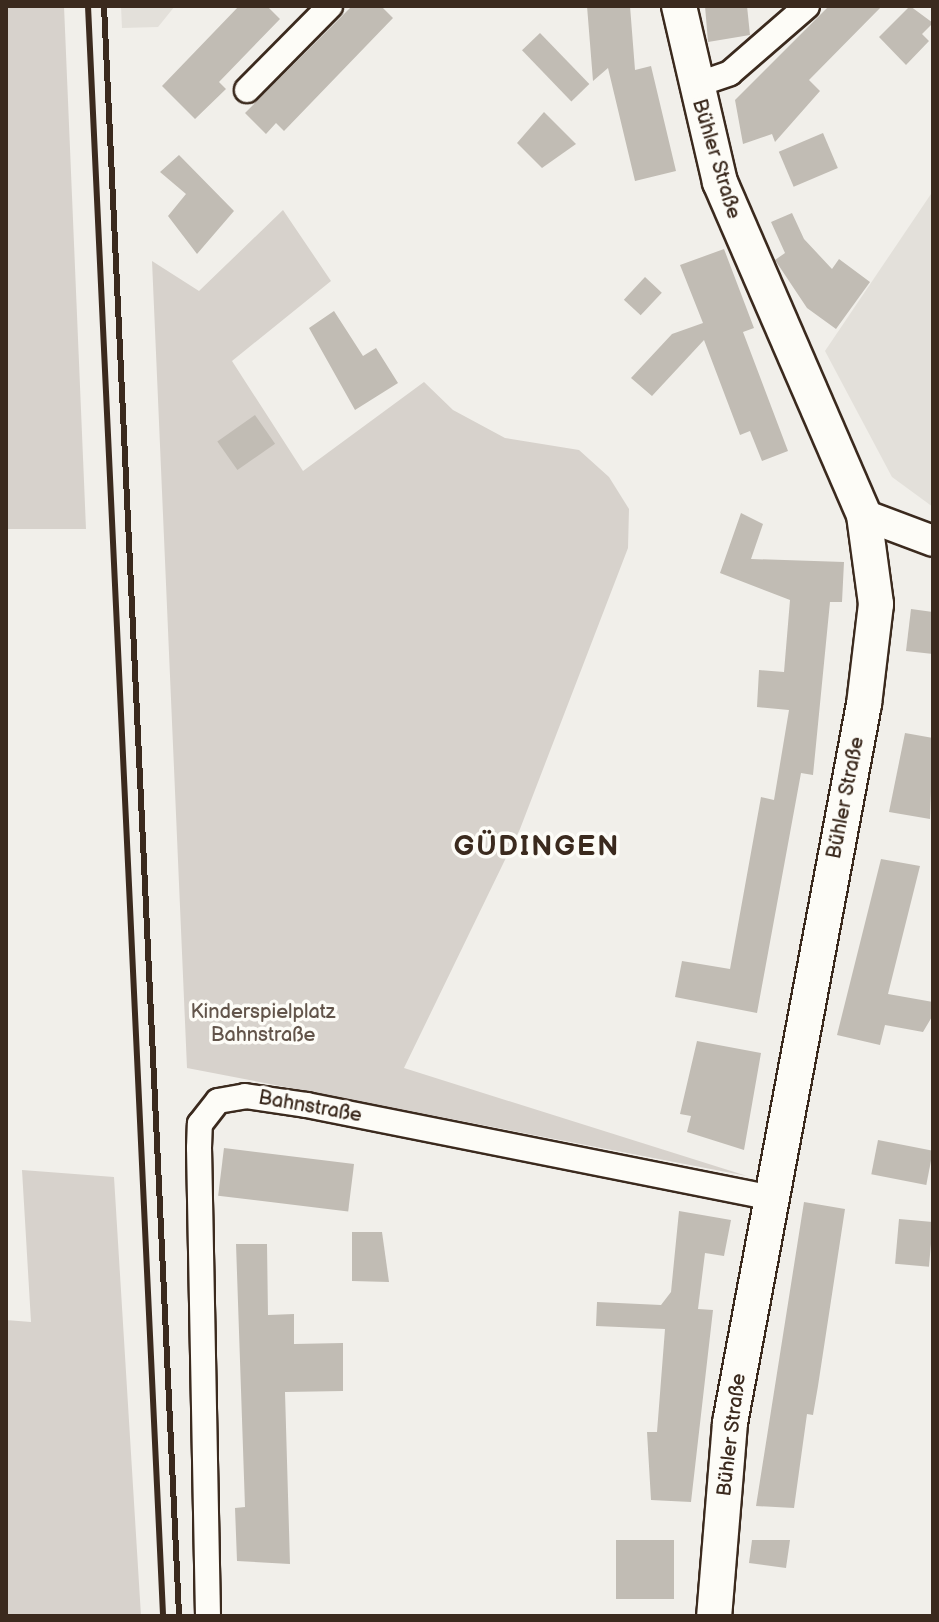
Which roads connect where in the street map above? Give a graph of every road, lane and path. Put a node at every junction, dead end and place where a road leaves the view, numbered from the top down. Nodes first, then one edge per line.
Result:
1 (330, 6) edge
2 (679, 6) edge
3 (807, 6) edge
4 (693, 86) junction
5 (247, 90) dead end
6 (864, 515) junction
7 (933, 541) edge
8 (771, 1198) junction
9 (208, 1616) edge
10 (714, 1616) edge

1 - 5 street
2 - 4 main road, Bühler Straße
3 - 4 street
4 - 6 main road, Bühler Straße
6 - 7 street
6 - 8 main road, Bühler Straße
8 - 9 street, Bahnstraße
8 - 10 main road, Bühler Straße

